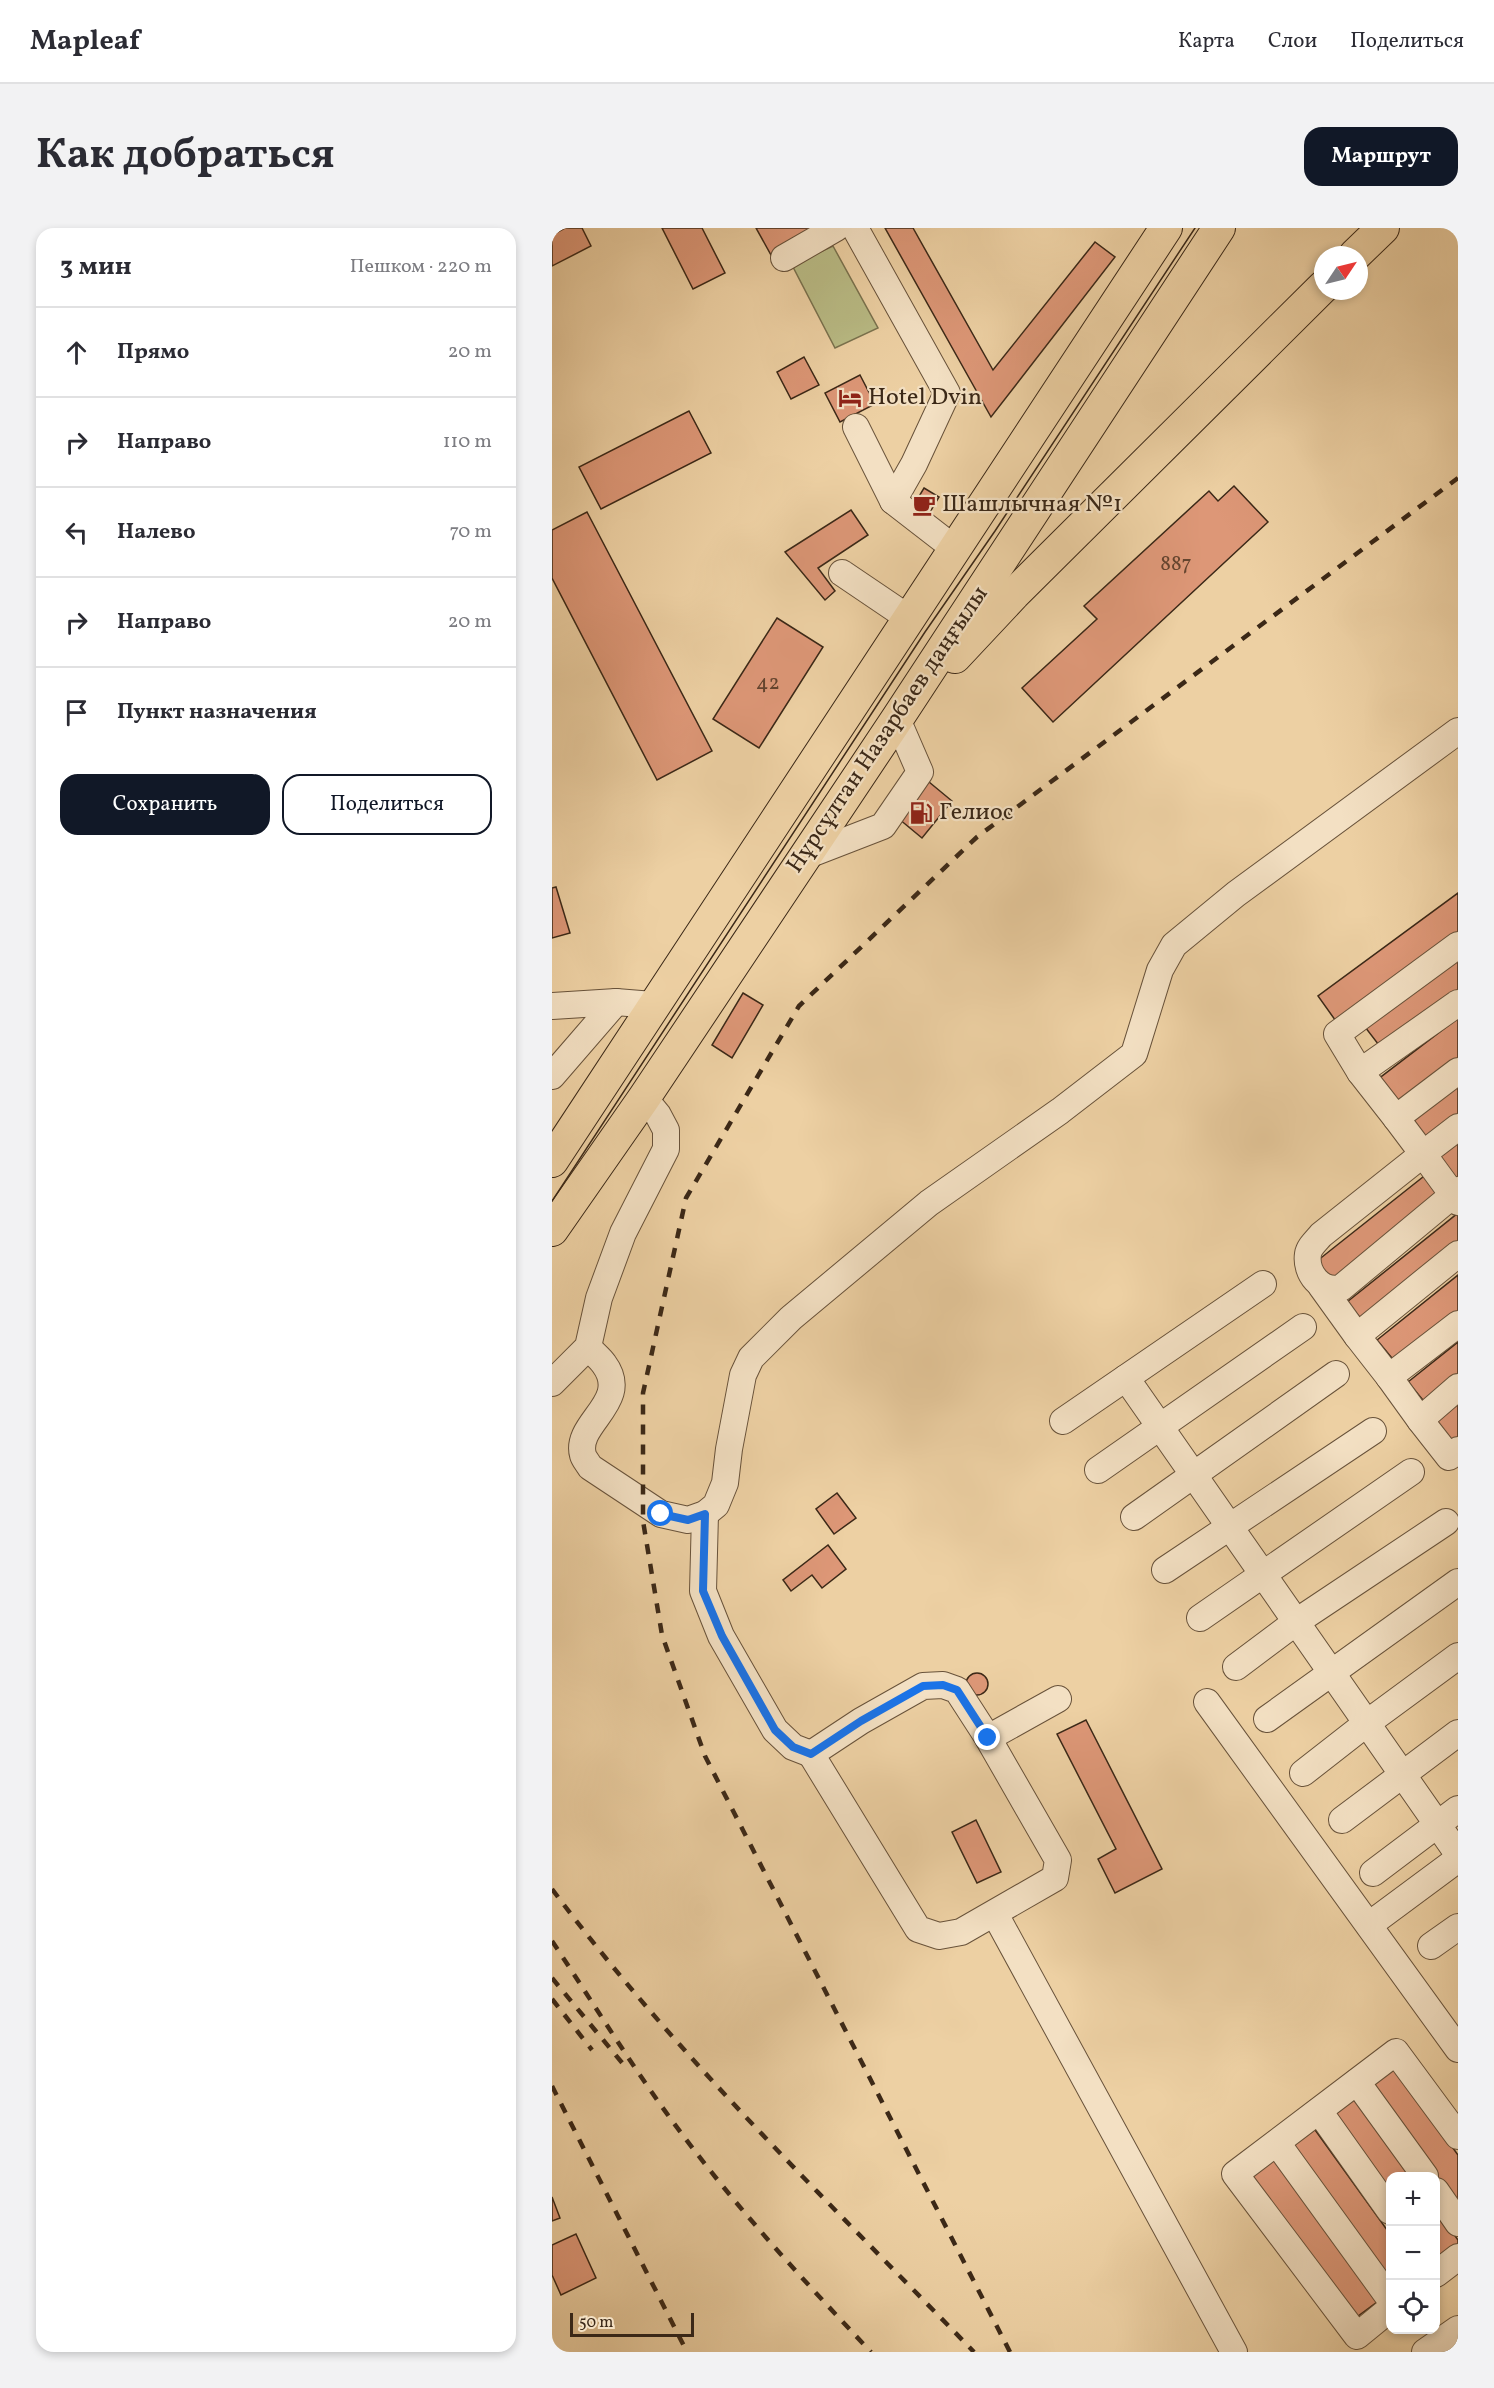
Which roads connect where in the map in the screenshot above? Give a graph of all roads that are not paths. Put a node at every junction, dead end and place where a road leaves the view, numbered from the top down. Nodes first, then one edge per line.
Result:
1 (836, 228) edge
2 (855, 228) edge
3 (1166, 228) edge
4 (1219, 228) edge
5 (1383, 228) edge
6 (1364, 246) edge
7 (784, 258) dead end
8 (1314, 296) edge
9 (856, 427) dead end
10 (893, 501) junction
11 (955, 549) junction
12 (843, 573) dead end
13 (910, 619) junction
14 (897, 719) junction
15 (1458, 731) edge
16 (803, 857) junction
17 (1458, 945) edge
18 (616, 1002) junction
19 (1458, 1002) edge
20 (653, 1005) junction
21 (552, 1006) edge
22 (1458, 1071) edge
23 (1360, 1072) junction
24 (552, 1076) edge
25 (644, 1098) junction
26 (1396, 1118) junction
27 (1458, 1127) edge
28 (1423, 1154) junction
29 (552, 1161) edge
30 (1456, 1196) edge
31 (552, 1230) edge
32 (1458, 1254) edge
33 (1263, 1284) dead end
34 (1321, 1286) junction
35 (1458, 1324) edge
36 (1303, 1327) dead end
37 (1357, 1336) junction
38 (588, 1347) junction
39 (1336, 1374) dead end
40 (1389, 1377) junction
41 (1126, 1378) junction
42 (552, 1383) edge
43 (1458, 1387) edge
44 (1420, 1420) junction
45 (1063, 1421) dead end
46 (1160, 1426) junction
47 (1373, 1431) dead end
48 (1455, 1459) edge
49 (1098, 1470) dead end
50 (1411, 1472) dead end
51 (1194, 1475) junction
52 (705, 1514) junction
53 (1134, 1517) dead end
54 (1446, 1522) dead end
55 (1229, 1526) junction
56 (1165, 1570) dead end
57 (1262, 1573) junction
58 (1458, 1582) edge
59 (1200, 1618) dead end
60 (1296, 1622) junction
61 (1458, 1656) edge
62 (1236, 1667) dead end
63 (1332, 1673) junction
64 (1058, 1699) dead end
65 (1207, 1702) dead end
66 (1267, 1719) dead end
67 (1367, 1723) junction
68 (1458, 1733) edge
69 (988, 1738) junction
70 (811, 1754) junction
71 (1303, 1773) dead end
72 (1402, 1773) junction
73 (1458, 1809) edge
74 (1342, 1820) dead end
75 (1437, 1824) junction
76 (1458, 1856) edge
77 (1373, 1873) dead end
78 (995, 1914) junction
79 (1368, 1925) junction
80 (1458, 1927) edge
81 (1431, 1946) dead end
82 (1458, 2049) edge
83 (1357, 2082) junction
84 (1319, 2111) junction
85 (1458, 2136) edge
86 (1276, 2143) junction
87 (1422, 2172) edge
88 (1440, 2198) edge
89 (1386, 2205) edge
90 (1458, 2223) edge
91 (1458, 2257) edge
92 (1440, 2271) edge
93 (1386, 2294) edge
94 (1386, 2312) edge
95 (1458, 2329) edge
96 (1234, 2352) edge
97 (1425, 2352) edge

1 - 7 street
2 - 10 street
3 - 11 main road, Нұрсұлтан Назарбаев даңғылы
4 - 14 main road, Нұрсұлтан Назарбаев даңғылы
5 - 6 main road
8 - 14 main road
9 - 10 street
10 - 11 street
11 - 13 main road, Нұрсұлтан Назарбаев даңғылы
12 - 13 street
13 - 20 main road, Нұрсұлтан Назарбаев даңғылы
14 - 16 main road, Нұрсұлтан Назарбаев даңғылы
14 - 16 street
15 - 52 street
16 - 25 main road, Нұрсұлтан Назарбаев даңғылы
17 - 23 street
18 - 20 street
18 - 21 street
18 - 24 street
19 - 23 street
20 - 29 main road, Нұрсұлтан Назарбаев даңғылы
22 - 26 street
23 - 26 street
25 - 31 main road, Нұрсұлтан Назарбаев даңғылы
25 - 38 street
26 - 28 street
27 - 28 street
28 - 30 street
28 - 34 street
30 - 34 street
32 - 37 street
33 - 41 street
34 - 37 street
35 - 40 street
36 - 46 street
37 - 40 street
38 - 42 street
38 - 52 street
39 - 51 street
40 - 44 street
41 - 45 street
41 - 46 street
43 - 44 street
44 - 48 street
46 - 49 street
46 - 51 street
47 - 55 street
50 - 57 street
51 - 53 street
51 - 55 street
52 - 70 street
54 - 60 street
55 - 56 street
55 - 57 street
57 - 59 street
57 - 60 street
58 - 63 street
60 - 62 street
60 - 63 street
61 - 67 street
63 - 66 street
63 - 67 street
64 - 69 street
65 - 79 street
67 - 71 street
67 - 72 street
68 - 72 street
69 - 70 street
69 - 78 street
70 - 78 street
72 - 74 street
72 - 75 street
73 - 75 street
75 - 76 street
75 - 77 street
76 - 79 street
78 - 96 street
79 - 82 street
80 - 81 street
83 - 84 street
83 - 85 street
83 - 87 street
84 - 86 street
84 - 89 street
86 - 93 street
86 - 94 street
88 - 90 street
91 - 92 street
95 - 97 street

